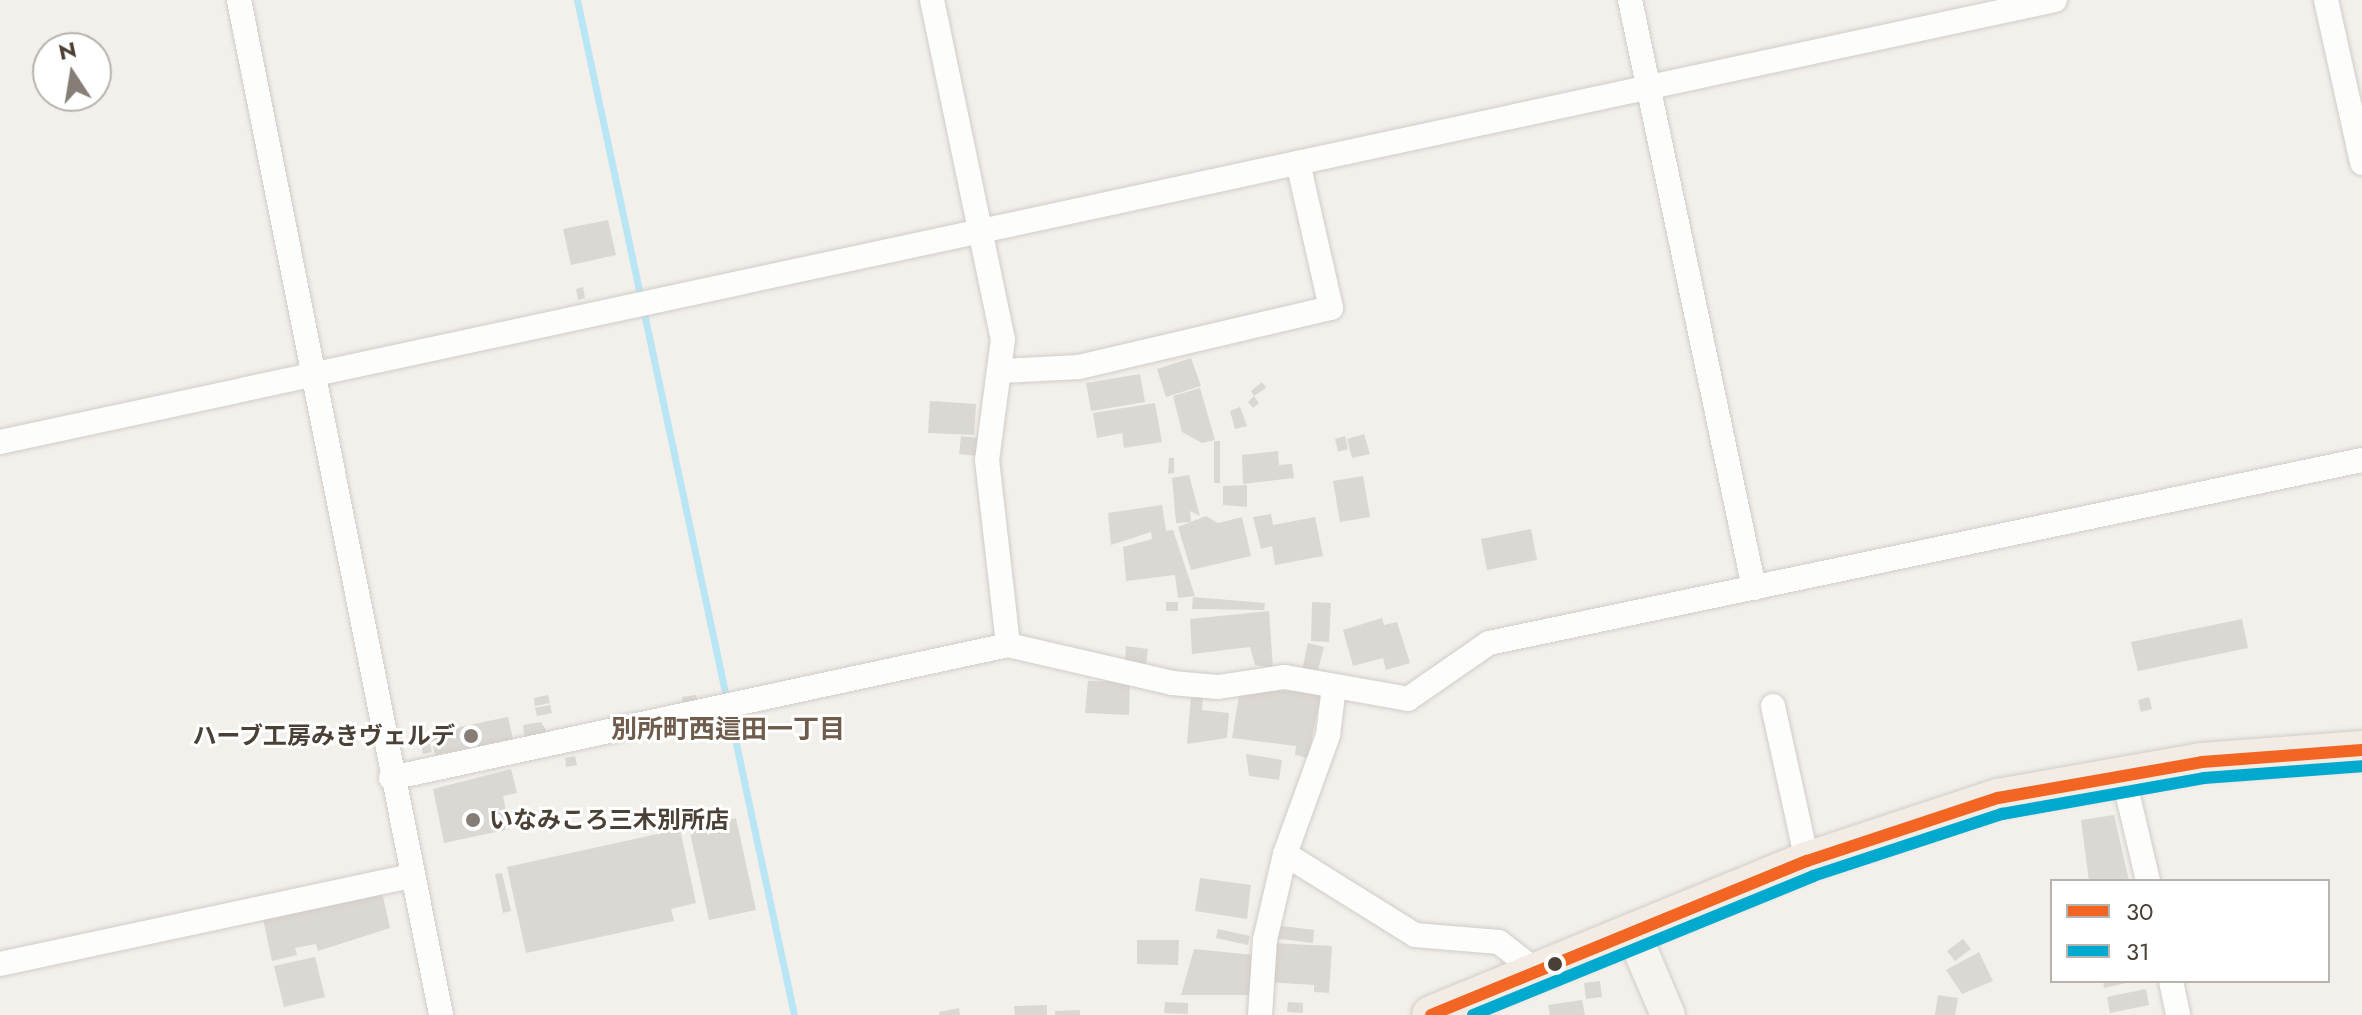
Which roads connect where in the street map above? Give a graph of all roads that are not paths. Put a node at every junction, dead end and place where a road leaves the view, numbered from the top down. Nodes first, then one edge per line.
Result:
1 (239, 0) edge
2 (932, 0) edge
3 (1630, 0) edge
4 (2055, 0) edge
5 (2326, 0) edge
6 (1649, 87) junction
7 (1298, 163) junction
8 (2362, 163) edge
9 (982, 232) junction
10 (315, 371) junction
11 (1002, 371) junction
12 (0, 442) edge
13 (2362, 460) edge
14 (1754, 588) junction
15 (1008, 645) junction
16 (1334, 687) junction
17 (1773, 706) dead end
18 (2362, 750) edge
19 (2123, 775) junction
20 (391, 778) junction
21 (1285, 854) junction
22 (1807, 861) junction
23 (411, 876) junction
24 (2148, 879) edge
25 (1633, 933) junction
26 (0, 964) edge
27 (1537, 972) junction
28 (2171, 983) edge
29 (441, 1015) edge
30 (1260, 1015) edge
31 (1431, 1015) edge
32 (1668, 1015) edge
33 (2178, 1015) edge

1 - 10 street
2 - 9 street
3 - 6 street
4 - 6 street
5 - 8 street
6 - 7 street
6 - 14 street
7 - 9 street
7 - 11 street
9 - 10 street
9 - 11 street
10 - 12 street
10 - 20 street
11 - 15 street
13 - 14 street
14 - 16 street
15 - 16 street
15 - 20 street
16 - 21 street
17 - 22 street
18 - 19 main road
19 - 22 main road
19 - 24 street
20 - 23 street
21 - 27 street
21 - 30 street
22 - 25 main road
23 - 26 street
23 - 29 street
25 - 27 main road
25 - 32 street
27 - 31 main road
28 - 33 street

